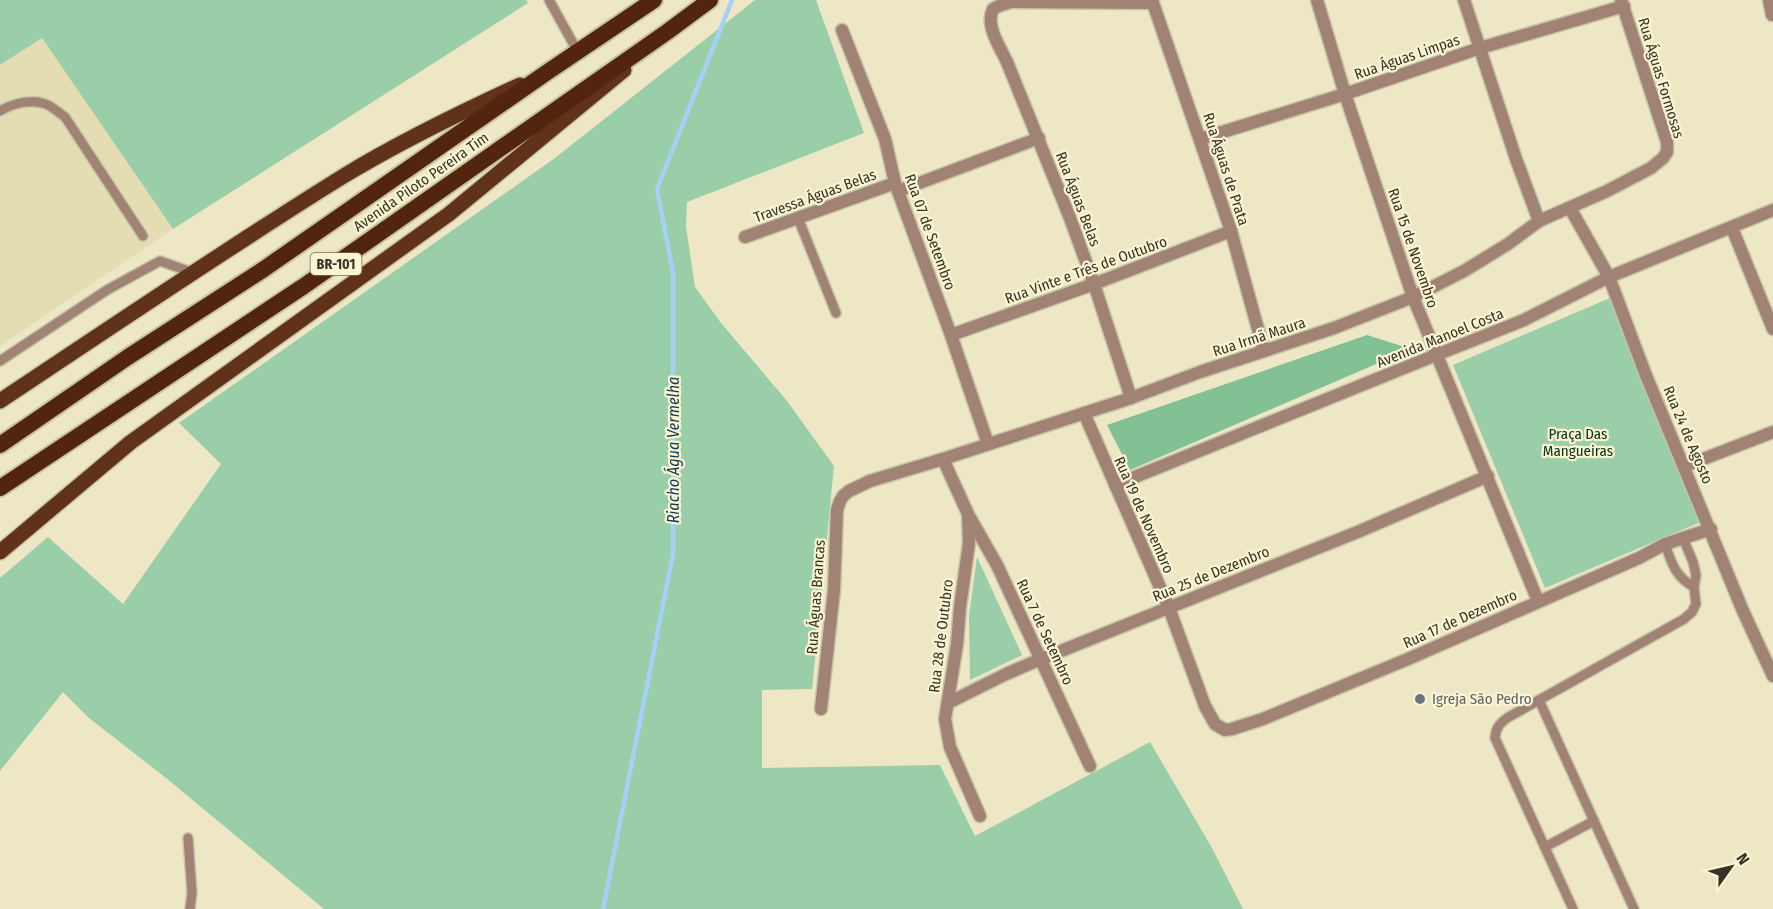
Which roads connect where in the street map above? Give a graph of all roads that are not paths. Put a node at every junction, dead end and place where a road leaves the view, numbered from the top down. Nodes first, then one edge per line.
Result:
1 (549, 0) edge
2 (654, 0) edge
3 (710, 0) edge
4 (1317, 0) edge
5 (1464, 0) edge
6 (1769, 0) edge
7 (1074, 1) edge
8 (1155, 1) edge
9 (1622, 3) edge
10 (1772, 15) edge
11 (842, 30) dead end
12 (667, 32) junction
13 (1480, 48) junction
14 (578, 52) junction
15 (546, 73) junction
16 (1345, 94) junction
17 (0, 111) edge
18 (1039, 138) junction
19 (1200, 140) junction
20 (1659, 164) joint
21 (896, 187) junction
22 (1570, 208) junction
23 (1773, 210) edge
24 (798, 218) junction
25 (1539, 221) junction
26 (1732, 228) junction
27 (1231, 231) junction
28 (143, 236) dead end
29 (746, 237) dead end
30 (194, 273) junction
31 (1609, 277) junction
32 (1094, 284) junction
33 (1413, 297) junction
34 (836, 313) dead end
35 (1773, 329) edge
36 (951, 335) junction
37 (1264, 351) junction
38 (1436, 355) junction
39 (0, 361) edge
40 (1131, 398) junction
41 (0, 401) edge
42 (1084, 413) junction
43 (1773, 432) edge
44 (988, 444) junction
45 (0, 445) edge
46 (943, 459) junction
47 (1685, 466) junction
48 (1488, 476) junction
49 (1115, 485) junction
50 (0, 488) edge
51 (849, 491) joint
52 (968, 514) junction
53 (1711, 529) junction
54 (1683, 538) junction
55 (1665, 544) junction
56 (0, 552) edge
57 (1694, 587) junction
58 (1538, 601) junction
59 (1169, 608) junction
60 (1041, 659) junction
61 (1773, 676) edge
62 (1539, 700) junction
63 (948, 703) junction
64 (821, 709) dead end
65 (1219, 728) joint
66 (1090, 766) dead end
67 (980, 816) dead end
68 (1594, 821) junction
69 (188, 838) dead end
70 (1545, 847) junction
71 (190, 909) edge
72 (1573, 909) edge
73 (1634, 909) edge

1 - 14 lane
2 - 14 highway, Avenida Piloto Pereira Tim / BR-101
3 - 12 highway, Avenida Piloto Pereira Tim / BR-101
4 - 16 street, Rua 15 de Novembro
5 - 13 street
6 - 10 street
7 - 8 street
7 - 18 street, Rua Águas Belas
8 - 19 street, Rua Águas de Prata
9 - 13 street, Rua Águas Limpas
9 - 20 street, Rua Águas Formosas
11 - 21 street, Rua 07 de Setembro
12 - 50 highway, Avenida Piloto Pereira Tim / BR-101
12 - 56 main road
13 - 16 street, Rua Águas Limpas
13 - 25 street
14 - 15 highway, Avenida Piloto Pereira Tim / BR-101
15 - 30 main road
15 - 45 highway, Avenida Piloto Pereira Tim / BR-101
16 - 19 street, Rua Águas Limpas
16 - 33 street, Rua 15 de Novembro
17 - 28 lane
18 - 21 street, Travessa Águas Belas
18 - 32 street, Rua Águas Belas
19 - 27 street, Rua Águas de Prata
20 - 22 street, Rua Irmã Maura
21 - 24 street, Travessa Águas Belas
21 - 36 street, Rua 07 de Setembro
22 - 25 street, Rua Irmã Maura
22 - 31 street, Rua 24 de Agosto
23 - 26 street, Avenida Manoel Costa
24 - 29 street, Travessa Águas Belas
24 - 34 lane
25 - 33 street, Rua Irmã Maura
26 - 31 street, Avenida Manoel Costa
26 - 35 street
27 - 32 street, Rua Vinte e Três de Outubro
27 - 37 street, Rua Águas de Prata
30 - 39 lane
30 - 41 main road
31 - 38 street, Avenida Manoel Costa
31 - 47 street, Rua 24 de Agosto
32 - 36 street, Rua Vinte e Três de Outubro
32 - 40 street, Rua Águas Belas
33 - 37 street, Rua Irmã Maura
33 - 38 street, Rua 15 de Novembro
36 - 44 street, Rua 07 de Setembro
37 - 40 street, Rua Irmã Maura
38 - 48 street, Rua 15 de Novembro
38 - 49 street, Avenida Manoel Costa
40 - 42 street, Rua Irmã Maura
42 - 44 street, Rua Irmã Maura
42 - 49 street, Rua 19 de Novembro
43 - 47 street
44 - 46 street, Rua Irmã Maura
46 - 51 street, Rua Irmã Maura
46 - 52 street, Rua 28 de Outubro
47 - 53 street, Rua 24 de Agosto
48 - 58 street, Rua 15 de Novembro
48 - 59 street, Rua 25 de Dezembro
49 - 59 street, Rua 19 de Novembro
51 - 64 street, Rua Águas Brancas
52 - 60 street, Rua 7 de Setembro
52 - 63 street, Rua 28 de Outubro
53 - 54 street, Rua 17 de Dezembro
53 - 61 street, Rua 24 de Agosto
54 - 55 street, Rua 17 de Dezembro
54 - 57 lane
55 - 57 lane
55 - 58 street, Rua 17 de Dezembro
57 - 62 lane
58 - 65 street, Rua 17 de Dezembro
59 - 60 street, Rua 25 de Dezembro
59 - 65 street, Rua 19 de Novembro
60 - 63 street, Rua 25 de Dezembro
60 - 66 street, Rua 7 de Setembro
62 - 68 lane
62 - 70 lane
63 - 67 street, Rua 28 de Outubro
68 - 70 lane
68 - 73 lane
69 - 71 lane
70 - 72 lane

